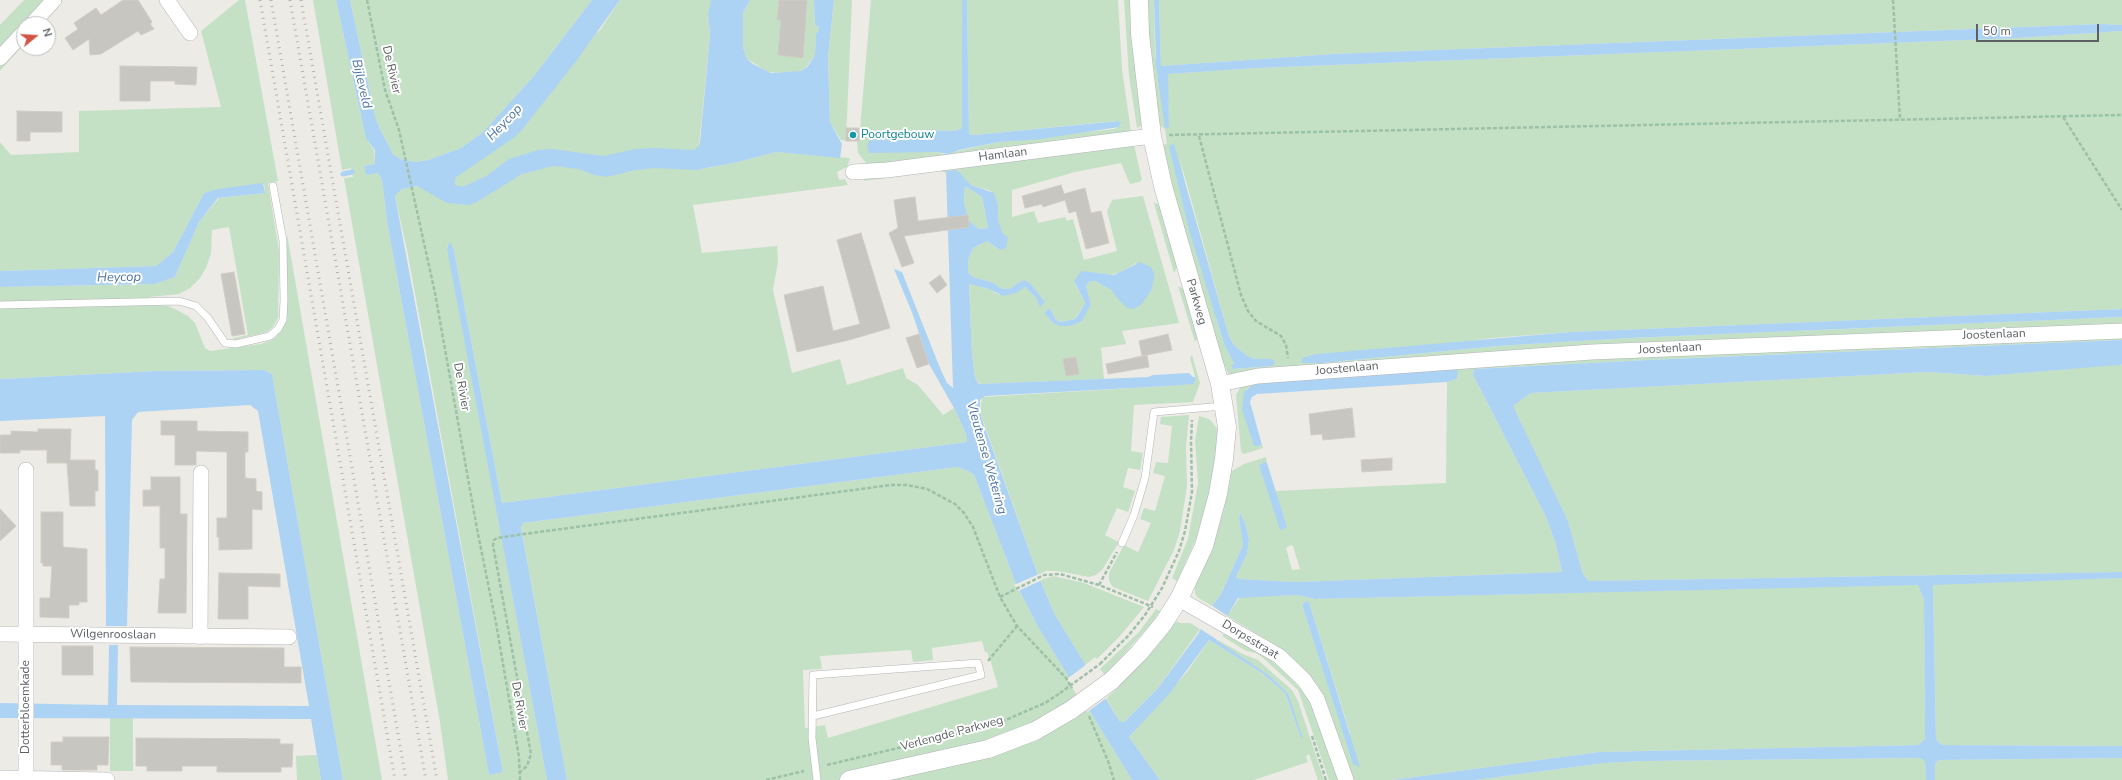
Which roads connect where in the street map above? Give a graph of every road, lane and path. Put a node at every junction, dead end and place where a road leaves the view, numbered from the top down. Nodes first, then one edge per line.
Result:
1 (54, 0) edge
2 (167, 0) edge
3 (367, 0) edge
4 (1139, 0) edge
5 (1893, 0) edge
6 (39, 16) edge
7 (190, 32) dead end
8 (16, 41) edge
9 (0, 58) edge
10 (2122, 115) edge
11 (2063, 117) junction
12 (1900, 120) junction
13 (1152, 136) junction
14 (1199, 136) junction
15 (853, 172) dead end
16 (273, 186) dead end
17 (2122, 210) edge
18 (0, 305) edge
19 (2122, 330) edge
20 (1290, 374) junction
21 (1220, 384) junction
22 (1224, 406) junction
23 (1196, 408) junction
24 (26, 470) dead end
25 (201, 473) dead end
26 (1122, 543) joint
27 (1099, 585) junction
28 (1000, 597) junction
29 (1180, 599) junction
30 (1151, 606) junction
31 (1017, 626) junction
32 (0, 634) edge
33 (26, 634) junction
34 (200, 637) junction
35 (289, 637) dead end
36 (980, 669) junction
37 (1073, 690) dead end
38 (1080, 712) junction
39 (813, 716) junction
40 (1310, 730) dead end
41 (815, 768) junction
42 (519, 773) junction
43 (0, 778) edge
44 (26, 779) edge
45 (107, 780) edge
46 (520, 780) edge
47 (766, 780) edge
48 (817, 780) edge
49 (849, 780) edge
50 (1114, 780) edge
51 (1326, 780) edge
52 (1346, 780) edge

1 - 6 street
2 - 7 street
3 - 42 path, De Rivier
4 - 13 street, Parkweg
5 - 12 path
8 - 9 street
10 - 11 path
11 - 12 path
11 - 17 path
12 - 14 path
13 - 14 path
13 - 15 street, Hamlaan
13 - 21 street, Parkweg
14 - 20 path
16 - 18 lane
19 - 20 street, Joostenlaan
20 - 21 street, Joostenlaan
21 - 22 street, Parkweg
22 - 23 lane
22 - 29 street, Parkweg
23 - 26 lane
23 - 30 path, Verlengde Parkweg
24 - 33 street
25 - 34 street
26 - 27 path
27 - 28 path
27 - 30 path
28 - 31 path
28 - 42 path
29 - 38 street, Verlengde Parkweg, bridge
29 - 52 street, Dorpsstraat
30 - 41 path, Verlengde Parkweg, bridge
31 - 36 path
31 - 37 path
32 - 33 street, Wilgenrooslaan
33 - 34 street, Wilgenrooslaan
33 - 44 street, Dotterbloemkade
34 - 35 street, Wilgenrooslaan
36 - 39 lane
36 - 39 lane
38 - 49 street, Verlengde Parkweg
38 - 50 path
39 - 41 lane
40 - 51 path
41 - 47 path, Verlengde Parkweg
41 - 48 lane
42 - 46 path, De Rivier
43 - 44 street
44 - 45 street

